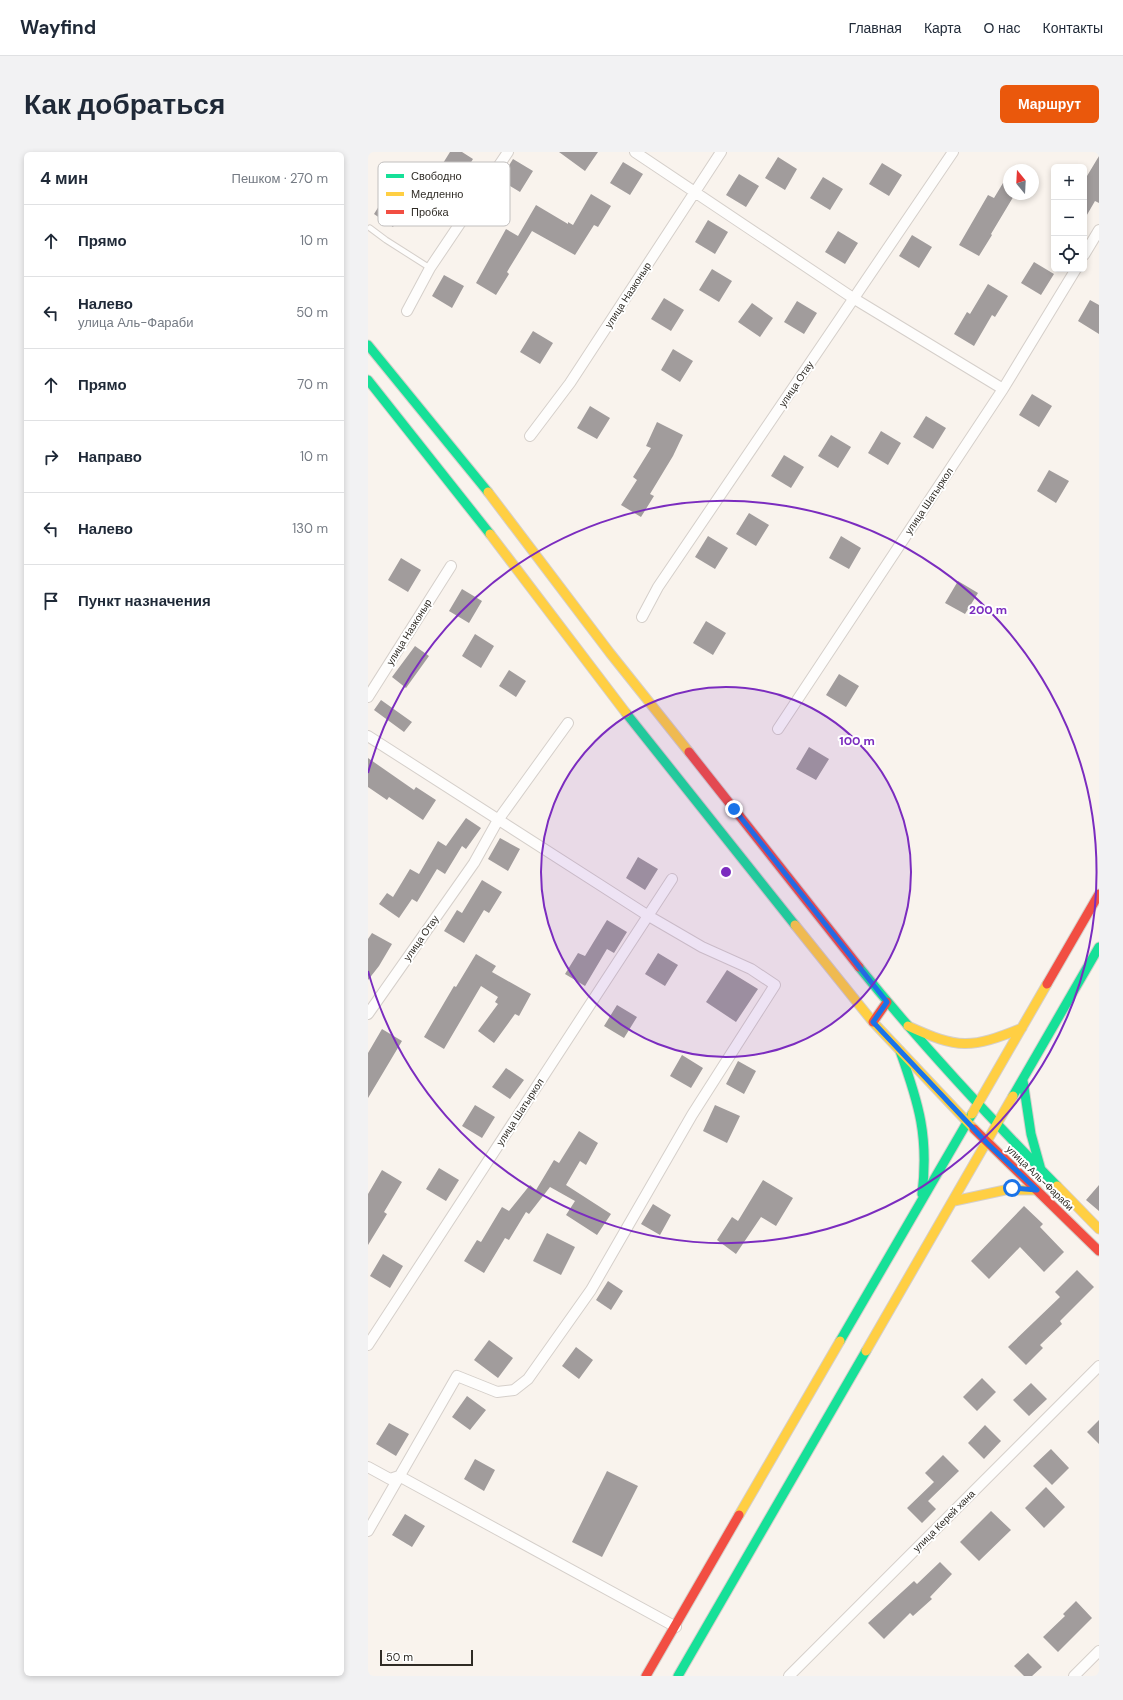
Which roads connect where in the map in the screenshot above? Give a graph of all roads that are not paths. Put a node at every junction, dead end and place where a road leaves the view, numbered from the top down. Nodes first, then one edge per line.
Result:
1 (508, 152) edge
2 (635, 152) edge
3 (721, 152) edge
4 (953, 152) edge
5 (501, 162) edge
6 (694, 193) junction
7 (458, 226) edge
8 (370, 228) dead end
9 (1099, 230) edge
10 (1087, 250) edge
11 (430, 268) junction
12 (1074, 272) edge
13 (854, 298) junction
14 (407, 311) dead end
15 (368, 345) edge
16 (368, 380) edge
17 (1003, 389) junction
18 (530, 436) dead end
19 (451, 566) dead end
20 (642, 618) dead end
21 (368, 697) edge
22 (568, 723) dead end
23 (778, 729) dead end
24 (368, 736) edge
25 (498, 820) junction
26 (672, 878) dead end
27 (1099, 894) edge
28 (648, 914) junction
29 (1099, 947) edge
30 (887, 1002) junction
31 (368, 1014) edge
32 (873, 1022) junction
33 (908, 1026) junction
34 (1022, 1028) junction
35 (900, 1051) junction
36 (1023, 1081) junction
37 (977, 1104) junction
38 (968, 1121) junction
39 (996, 1124) junction
40 (987, 1143) junction
41 (1042, 1172) junction
42 (1037, 1190) junction
43 (922, 1201) junction
44 (954, 1201) junction
45 (1099, 1229) edge
46 (1099, 1251) edge
47 (368, 1345) edge
48 (1099, 1366) edge
49 (368, 1467) edge
50 (399, 1476) junction
51 (368, 1531) edge
52 (676, 1627) junction
53 (1099, 1651) edge
54 (646, 1676) edge
55 (678, 1676) edge
56 (789, 1676) edge
57 (1074, 1676) edge

1 - 5 street
2 - 6 street
3 - 6 street, улица Назконыр
4 - 13 street, улица Отау
6 - 13 street
6 - 18 street, улица Назконыр
7 - 11 street
8 - 11 lane
9 - 10 street
11 - 14 street
12 - 17 street, улица Шатыркол
13 - 17 street
13 - 20 street, улица Отау
15 - 30 main road, улица Аль-Фараби
16 - 32 main road, улица Аль-Фараби
17 - 23 street, улица Шатыркол
19 - 21 street, улица Назконыр
22 - 25 street, улица Отау
24 - 25 street
25 - 28 street
25 - 31 street, улица Отау
26 - 28 street, улица Шатыркол
27 - 34 main road
28 - 47 street, улица Шатыркол
28 - 50 street
29 - 36 main road
30 - 32 main road
30 - 33 main road, улица Аль-Фараби
32 - 35 main road, улица Аль-Фараби
33 - 34 main road
33 - 37 main road, улица Аль-Фараби
34 - 37 main road
35 - 38 main road, улица Аль-Фараби
35 - 43 main road
36 - 39 main road
36 - 41 main road
37 - 38 main road
37 - 39 main road, улица Аль-Фараби
38 - 40 main road, улица Аль-Фараби
38 - 43 main road
39 - 40 main road
39 - 41 main road, улица Аль-Фараби
40 - 42 main road, улица Аль-Фараби
40 - 44 main road
41 - 45 main road, улица Аль-Фараби
42 - 44 main road
42 - 46 main road, улица Аль-Фараби
43 - 52 main road
44 - 55 main road
48 - 56 street, улица Керей хана
49 - 50 street
50 - 51 street
50 - 52 street
52 - 54 main road
53 - 57 street

